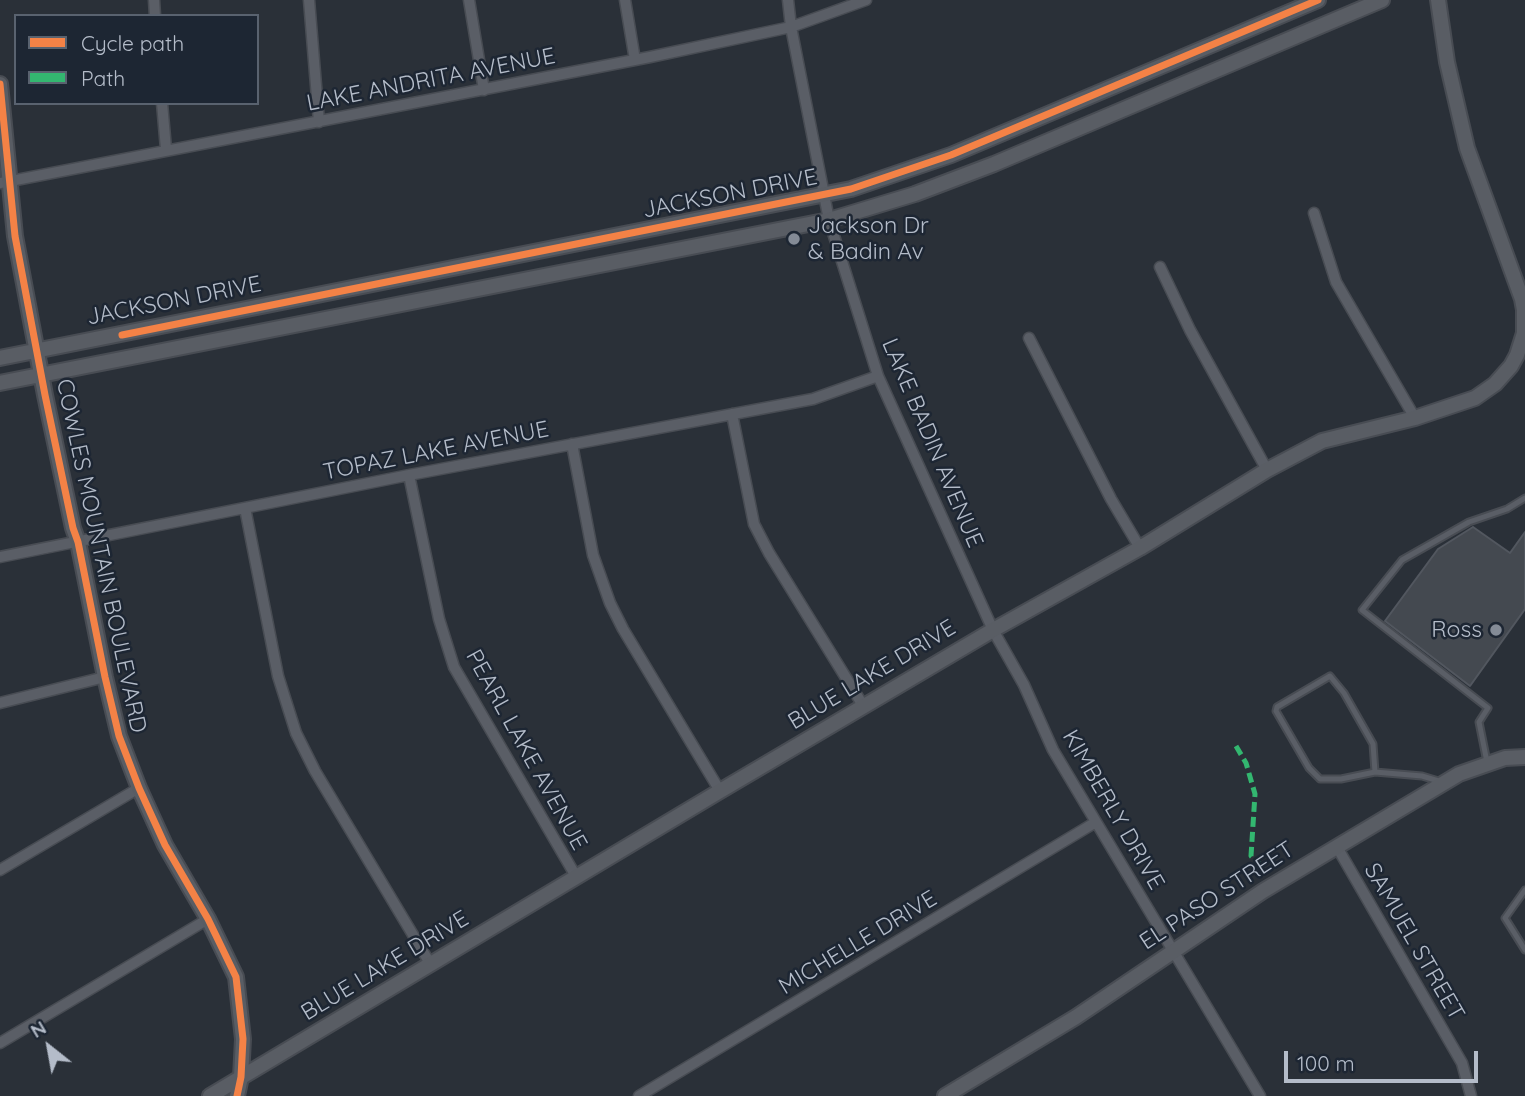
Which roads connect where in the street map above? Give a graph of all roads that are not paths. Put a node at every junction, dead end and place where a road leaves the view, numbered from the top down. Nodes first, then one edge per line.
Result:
1 (309, 0) edge
2 (469, 0) edge
3 (625, 0) edge
4 (788, 0) edge
5 (866, 0) edge
6 (1318, 0) edge
7 (1382, 0) edge
8 (1438, 0) edge
9 (791, 27) junction
10 (635, 60) junction
11 (0, 84) edge
12 (484, 90) junction
13 (162, 105) edge
14 (319, 122) junction
15 (166, 149) junction
16 (5, 182) edge
17 (824, 195) junction
18 (1314, 213) dead end
19 (829, 220) junction
20 (1160, 267) dead end
21 (1029, 338) dead end
22 (37, 351) junction
23 (0, 358) edge
24 (41, 374) junction
25 (878, 376) junction
26 (0, 383) edge
27 (732, 414) junction
28 (1415, 418) junction
29 (572, 444) junction
30 (1267, 470) junction
31 (409, 475) junction
32 (1525, 498) edge
33 (245, 508) junction
34 (78, 542) junction
35 (1140, 548) junction
36 (0, 557) edge
37 (993, 630) junction
38 (105, 677) junction
39 (1024, 685) joint
40 (0, 703) edge
41 (864, 707) junction
42 (1525, 757) edge
43 (1488, 764) junction
44 (1375, 772) junction
45 (1445, 783) junction
46 (139, 788) junction
47 (720, 791) junction
48 (1096, 822) junction
49 (1337, 847) junction
50 (0, 870) edge
51 (577, 878) junction
52 (1525, 890) edge
53 (208, 919) junction
54 (1173, 950) junction
55 (1525, 950) edge
56 (431, 965) junction
57 (0, 1043) edge
58 (241, 1077) junction
59 (210, 1096) edge
60 (237, 1096) edge
61 (639, 1096) edge
62 (945, 1096) edge
63 (1259, 1096) edge
64 (1471, 1096) edge

1 - 14 street
2 - 12 street
3 - 10 street
4 - 9 street, LAKE BADIN AVENUE
5 - 9 street, LAKE ANDRITA AVENUE
6 - 17 street, JACKSON DRIVE
7 - 19 street, JACKSON DRIVE
8 - 28 street, BLUE LAKE DRIVE
9 - 10 street, LAKE ANDRITA AVENUE
9 - 17 street, LAKE BADIN AVENUE
10 - 12 street, LAKE ANDRITA AVENUE
11 - 16 street, COWLES MOUNTAIN BOULEVARD
12 - 14 street, LAKE ANDRITA AVENUE
13 - 15 street
14 - 15 street, LAKE ANDRITA AVENUE
15 - 16 street, LAKE ANDRITA AVENUE
16 - 22 street, COWLES MOUNTAIN BOULEVARD
17 - 19 street, LAKE BADIN AVENUE
17 - 22 street, JACKSON DRIVE
18 - 28 street
19 - 24 street, JACKSON DRIVE
19 - 25 street, LAKE BADIN AVENUE
20 - 30 street
21 - 35 street
22 - 23 street, JACKSON DRIVE
22 - 24 street, COWLES MOUNTAIN BOULEVARD
24 - 26 street, JACKSON DRIVE
24 - 34 street, COWLES MOUNTAIN BOULEVARD
25 - 27 street, TOPAZ LAKE AVENUE
25 - 37 street, LAKE BADIN AVENUE
27 - 29 street, TOPAZ LAKE AVENUE
27 - 41 street
28 - 30 street, BLUE LAKE DRIVE
29 - 31 street, TOPAZ LAKE AVENUE
29 - 47 street
30 - 35 street, BLUE LAKE DRIVE
31 - 33 street, TOPAZ LAKE AVENUE
31 - 51 street, PEARL LAKE AVENUE
32 - 43 lane
33 - 34 street, TOPAZ LAKE AVENUE
33 - 56 street
34 - 36 street, TOPAZ LAKE AVENUE
34 - 38 street, COWLES MOUNTAIN BOULEVARD
35 - 37 street, BLUE LAKE DRIVE
37 - 39 street, LAKE BADIN AVENUE
37 - 41 street, BLUE LAKE DRIVE
38 - 40 street
38 - 46 street, COWLES MOUNTAIN BOULEVARD
39 - 48 street, KIMBERLY DRIVE
41 - 47 street, BLUE LAKE DRIVE
42 - 43 street, EL PASO STREET
43 - 45 street, EL PASO STREET
44 - 44 lane
44 - 45 lane
45 - 49 street, EL PASO STREET
46 - 50 street
46 - 53 street, COWLES MOUNTAIN BOULEVARD
47 - 51 street, BLUE LAKE DRIVE
48 - 54 street, KIMBERLY DRIVE
48 - 61 street, MICHELLE DRIVE
49 - 54 street, EL PASO STREET
49 - 64 street, SAMUEL STREET
51 - 56 street, BLUE LAKE DRIVE
52 - 55 lane
53 - 57 street
53 - 58 street, COWLES MOUNTAIN BOULEVARD
54 - 62 street, EL PASO STREET
54 - 63 street, KIMBERLY DRIVE
56 - 58 street, BLUE LAKE DRIVE
58 - 59 street, BLUE LAKE DRIVE
58 - 60 street, COWLES MOUNTAIN BOULEVARD

